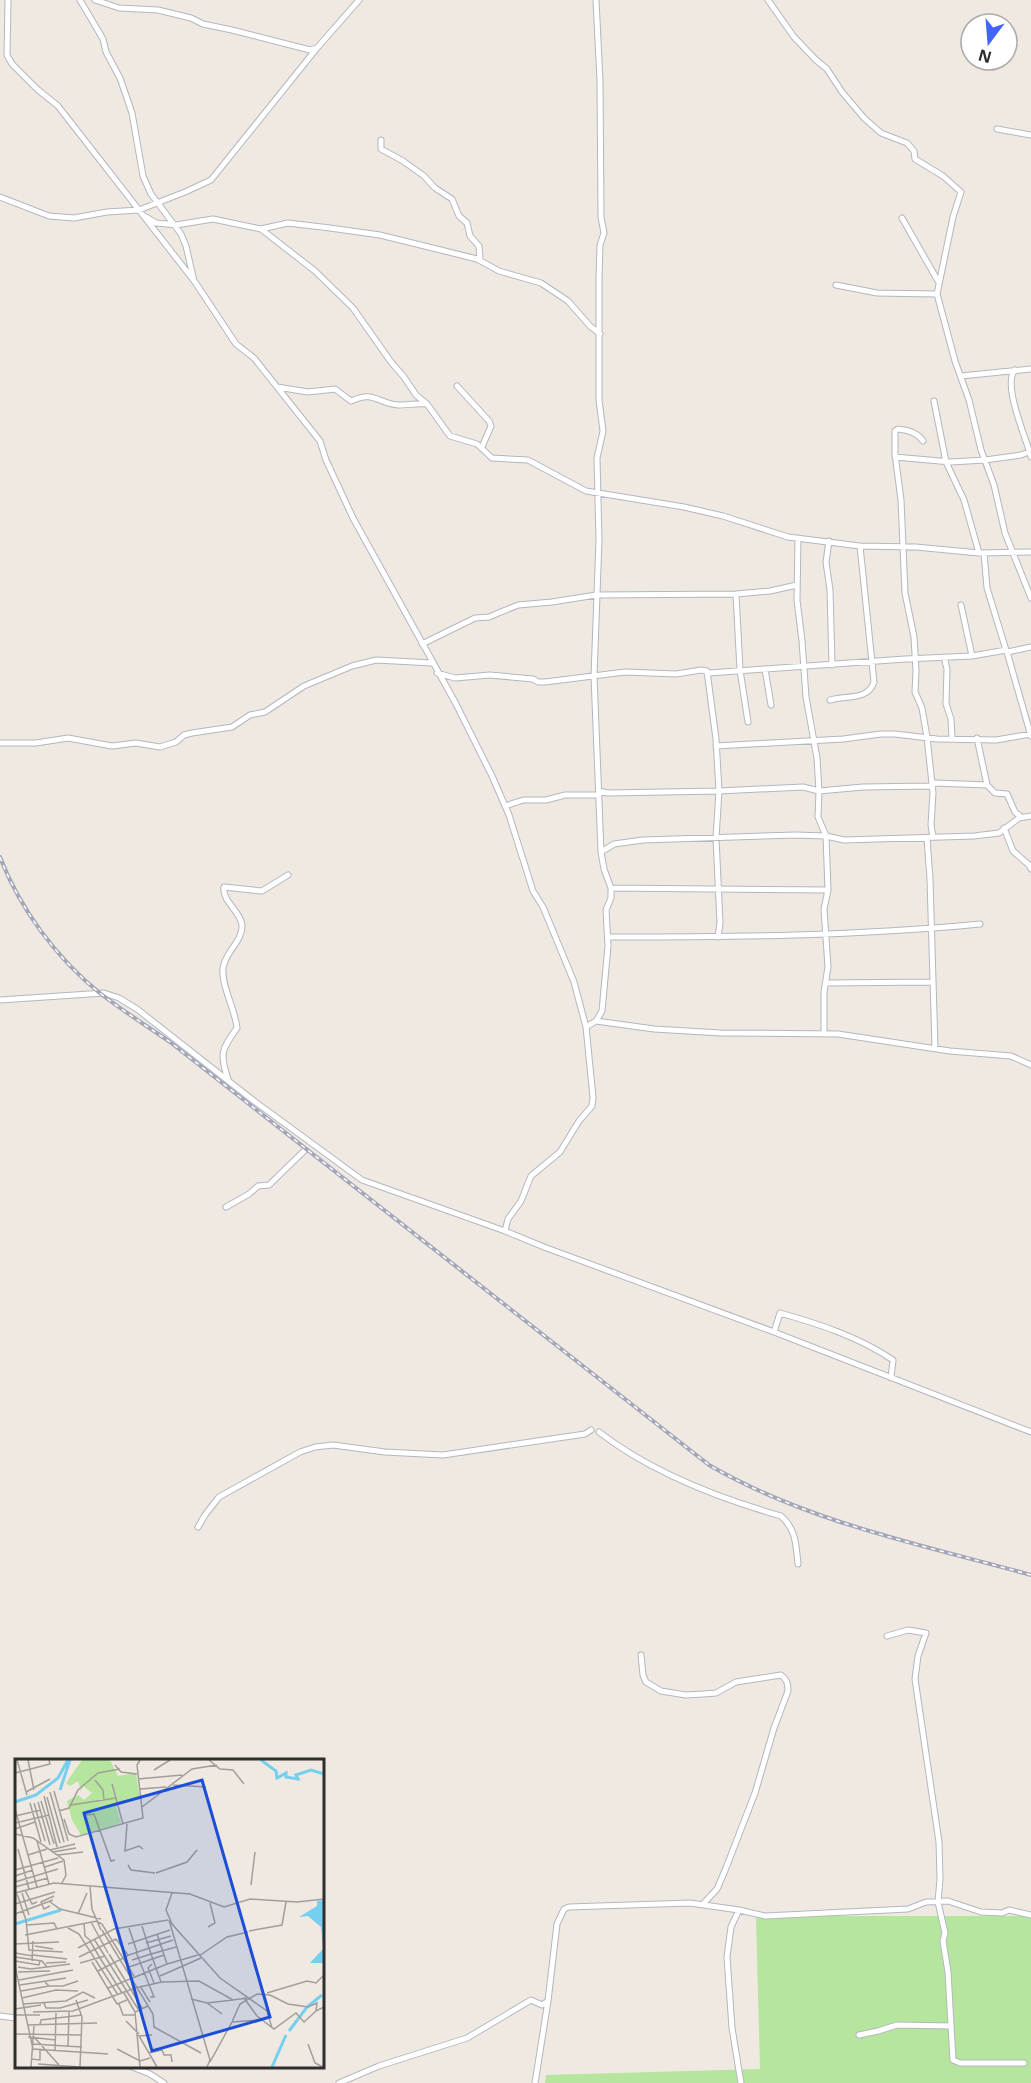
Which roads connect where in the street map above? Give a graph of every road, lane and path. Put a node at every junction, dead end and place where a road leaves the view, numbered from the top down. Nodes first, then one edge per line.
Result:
1 (8, 0) edge
2 (80, 0) edge
3 (95, 0) edge
4 (359, 0) edge
5 (596, 0) edge
6 (768, 0) edge
7 (317, 48) junction
8 (997, 129) dead end
9 (1031, 135) edge
10 (381, 140) dead end
11 (0, 197) edge
12 (157, 203) junction
13 (139, 210) junction
14 (903, 218) dead end
15 (176, 225) junction
16 (261, 229) junction
17 (480, 260) junction
18 (938, 281) junction
19 (195, 282) junction
20 (836, 285) dead end
21 (937, 294) junction
22 (600, 334) junction
23 (1031, 369) edge
24 (1015, 370) junction
25 (961, 376) junction
26 (457, 386) dead end
27 (278, 387) junction
28 (934, 401) dead end
29 (427, 404) junction
30 (923, 441) dead end
31 (482, 447) junction
32 (1031, 453) edge
33 (896, 457) junction
34 (986, 460) junction
35 (946, 462) junction
36 (598, 494) junction
37 (798, 538) junction
38 (829, 541) junction
39 (860, 546) junction
40 (902, 548) junction
41 (1031, 552) edge
42 (981, 553) junction
43 (1012, 553) junction
44 (797, 585) junction
45 (736, 594) junction
46 (596, 595) junction
47 (1031, 598) edge
48 (962, 605) dead end
49 (422, 644) junction
50 (1031, 647) edge
51 (1006, 651) junction
52 (972, 656) junction
53 (944, 657) junction
54 (915, 658) junction
55 (872, 662) junction
56 (432, 663) junction
57 (832, 665) junction
58 (804, 666) junction
59 (765, 669) junction
60 (740, 670) junction
61 (437, 673) junction
62 (708, 673) junction
63 (594, 676) junction
64 (830, 700) dead end
65 (771, 705) dead end
66 (1023, 708) junction
67 (1031, 715) edge
68 (748, 722) dead end
69 (1031, 734) edge
70 (927, 737) junction
71 (952, 738) junction
72 (977, 738) junction
73 (813, 741) junction
74 (0, 743) edge
75 (716, 746) junction
76 (987, 785) junction
77 (932, 786) junction
78 (719, 791) junction
79 (819, 791) junction
80 (599, 793) junction
81 (505, 806) junction
82 (1031, 816) edge
83 (1021, 818) junction
84 (1004, 828) junction
85 (826, 836) junction
86 (930, 837) junction
87 (716, 838) junction
88 (601, 852) junction
89 (1031, 869) edge
90 (288, 875) dead end
91 (611, 888) junction
92 (717, 889) junction
93 (828, 890) junction
94 (980, 924) dead end
95 (932, 928) junction
96 (825, 933) junction
97 (609, 937) junction
98 (718, 937) junction
99 (933, 982) junction
100 (826, 983) junction
101 (0, 999) edge
102 (596, 1021) junction
103 (586, 1027) junction
104 (824, 1034) junction
105 (935, 1048) junction
106 (1031, 1065) edge
107 (229, 1080) junction
108 (304, 1151) dead end
109 (226, 1207) dead end
110 (505, 1231) junction
111 (774, 1332) junction
112 (891, 1378) junction
113 (591, 1430) dead end
114 (599, 1432) dead end
115 (1031, 1432) edge
116 (198, 1527) dead end
117 (798, 1564) dead end
118 (887, 1636) dead end
119 (641, 1655) dead end
120 (938, 1902) junction
121 (703, 1904) junction
122 (739, 1910) junction
123 (1031, 1915) edge
124 (548, 2001) junction
125 (0, 2016) edge
126 (15, 2018) edge
127 (951, 2026) junction
128 (859, 2035) dead end
129 (1024, 2063) dead end
130 (133, 2068) edge
131 (165, 2083) edge
132 (339, 2083) edge
133 (535, 2083) edge
134 (741, 2083) edge

1 - 13 street
2 - 12 street
3 - 7 street
4 - 7 street
5 - 22 street
6 - 18 street
7 - 12 street
8 - 9 street
10 - 17 street
11 - 13 street
12 - 13 street
12 - 15 street
13 - 15 street
13 - 19 street
14 - 18 street
15 - 16 street
15 - 19 street
16 - 17 street
16 - 29 street
17 - 22 street
18 - 21 street
19 - 27 street
20 - 21 street
21 - 25 street
22 - 36 street
23 - 24 street
24 - 25 street
24 - 32 street
25 - 34 street
26 - 31 street
27 - 29 street
27 - 49 street
28 - 35 street
29 - 31 street
30 - 33 street
31 - 36 street
32 - 34 street
33 - 35 street
33 - 40 street
34 - 35 street
34 - 43 street
35 - 42 street
36 - 37 street
36 - 46 street
37 - 38 street
37 - 44 street
38 - 39 street
38 - 57 street
39 - 40 street
39 - 55 street
40 - 42 street
40 - 54 street
41 - 43 street
42 - 43 street
42 - 51 street
43 - 47 street
44 - 45 street
44 - 58 street
45 - 46 street
45 - 60 street
46 - 49 street
46 - 63 street
48 - 52 street
49 - 56 street
50 - 51 street
51 - 52 street
51 - 66 street
52 - 53 street
53 - 54 street
53 - 71 street
54 - 55 street
54 - 70 street
55 - 57 street
55 - 64 street
56 - 61 street
56 - 74 street
57 - 58 street
58 - 59 street
58 - 73 street
59 - 60 street
59 - 65 street
60 - 62 street
60 - 68 street
61 - 63 street
61 - 81 street
62 - 63 street
62 - 75 street
63 - 80 street
66 - 67 street
66 - 69 street
69 - 72 street
70 - 71 street
70 - 73 street
70 - 77 street
71 - 72 street
72 - 76 street
73 - 75 street
73 - 79 street
75 - 78 street
76 - 77 street
76 - 83 street
77 - 79 street
77 - 86 street
78 - 79 street
78 - 80 street
78 - 87 street
79 - 85 street
80 - 81 street
80 - 88 street
81 - 103 street
82 - 83 street
83 - 84 street
84 - 86 street
84 - 89 street
85 - 86 street
85 - 87 street
85 - 93 street
86 - 95 street
87 - 88 street
87 - 92 street
88 - 91 street
90 - 107 street
91 - 92 street
91 - 97 street
92 - 93 street
92 - 98 street
93 - 96 street
94 - 95 street
95 - 96 street
95 - 99 street
96 - 98 street
96 - 100 street
97 - 98 street
97 - 102 street
99 - 100 street
99 - 105 street
100 - 104 street
101 - 107 street
102 - 103 street
102 - 104 street
103 - 110 street
104 - 105 street
105 - 106 street
107 - 110 street
108 - 109 street
110 - 111 street
111 - 112 street
111 - 112 street
112 - 115 street
113 - 116 street
114 - 117 street
118 - 120 street
119 - 121 street
120 - 122 street
120 - 123 street
120 - 127 street
121 - 122 street
121 - 124 street
122 - 134 street
124 - 132 street
124 - 133 street
125 - 126 street
127 - 128 street
127 - 129 street
130 - 131 street

